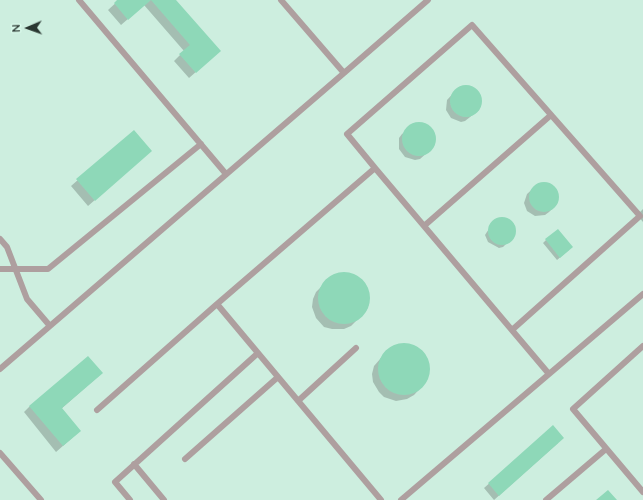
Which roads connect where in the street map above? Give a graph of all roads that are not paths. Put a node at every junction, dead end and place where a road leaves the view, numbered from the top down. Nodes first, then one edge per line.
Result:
1 (79, 0) edge
2 (281, 0) edge
3 (428, 0) edge
4 (344, 73) junction
5 (551, 115) junction
6 (201, 144) junction
7 (375, 168) junction
8 (226, 174) junction
9 (424, 226) junction
10 (0, 239) edge
11 (16, 269) junction
12 (0, 270) edge
13 (643, 294) edge
14 (217, 304) junction
15 (50, 326) junction
16 (512, 330) junction
17 (643, 346) edge
18 (356, 348) dead end
19 (258, 353) junction
20 (0, 369) edge
21 (549, 374) junction
22 (278, 377) junction
23 (298, 401) junction
24 (97, 410) dead end
25 (606, 449) junction
26 (0, 452) edge
27 (185, 459) dead end
28 (134, 464) junction
29 (643, 492) edge
30 (41, 500) edge
31 (130, 500) edge
32 (164, 500) edge
33 (381, 500) edge
34 (401, 500) edge
35 (546, 500) edge

1 - 6 lane
2 - 4 lane
3 - 4 lane
4 - 8 lane
5 - 7 lane
5 - 9 lane
5 - 16 lane
6 - 8 lane
6 - 11 lane
7 - 9 lane
7 - 14 lane
8 - 15 lane
9 - 16 lane
10 - 11 lane
11 - 12 lane
11 - 15 lane
13 - 21 lane
14 - 19 lane
14 - 24 lane
15 - 20 lane
16 - 21 lane
17 - 25 lane
18 - 23 lane
19 - 22 lane
19 - 28 lane
21 - 34 lane
22 - 23 lane
22 - 27 lane
23 - 33 lane
25 - 29 lane
25 - 35 lane
26 - 30 lane
28 - 31 lane
28 - 32 lane

